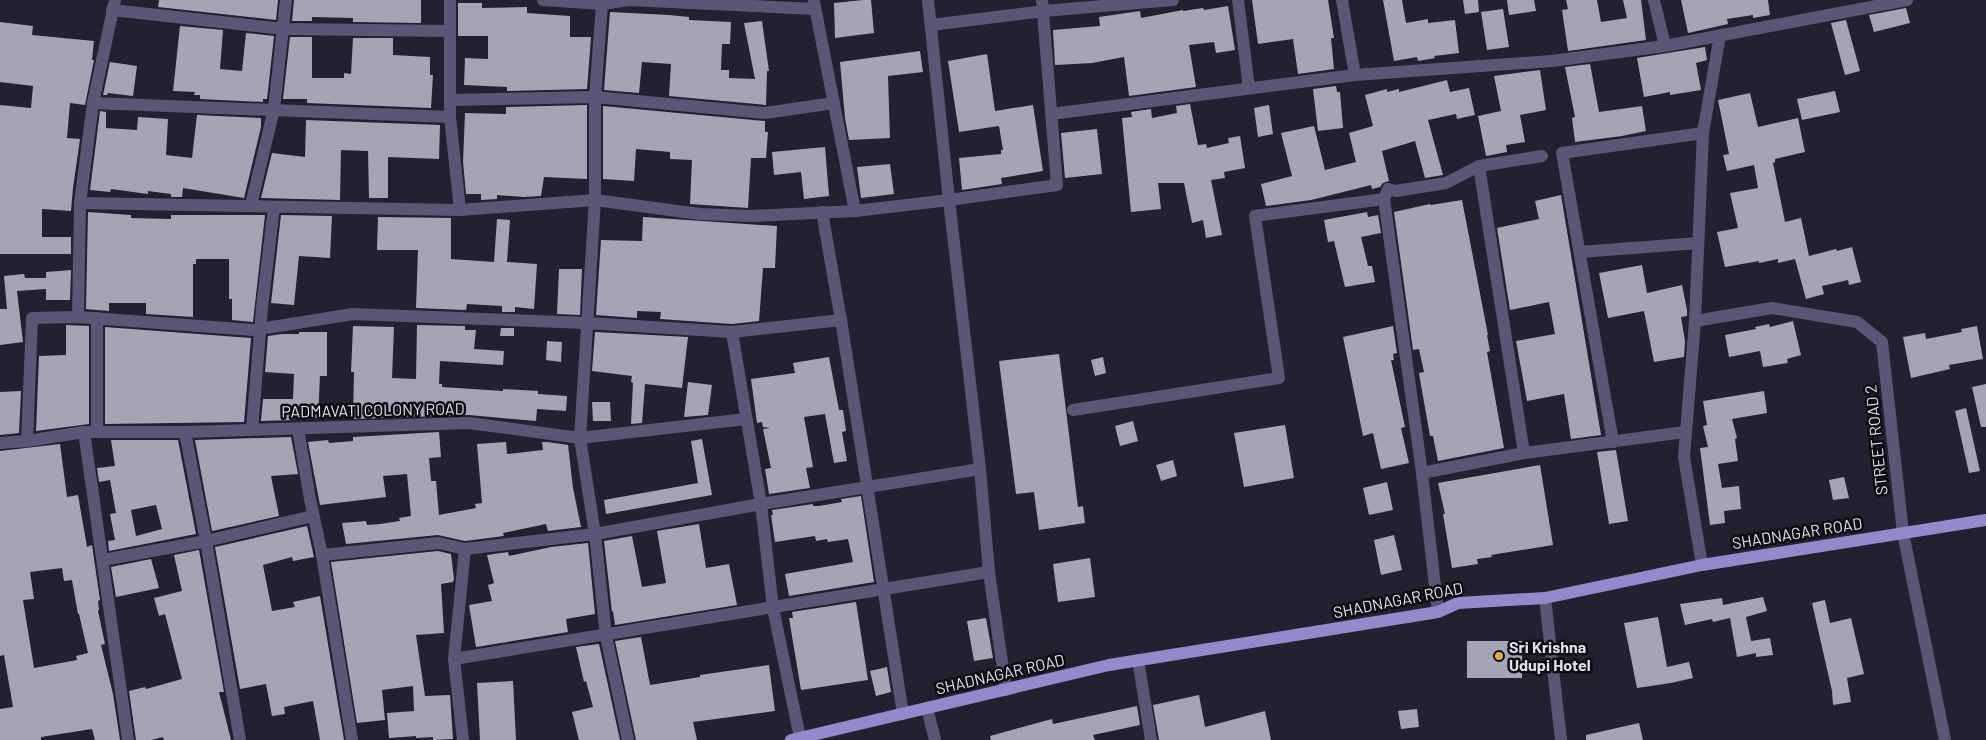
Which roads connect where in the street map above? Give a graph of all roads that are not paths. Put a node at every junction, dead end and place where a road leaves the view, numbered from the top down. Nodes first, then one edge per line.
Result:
1 (286, 0) edge
2 (450, 0) edge
3 (543, 0) edge
4 (630, 0) edge
5 (928, 0) edge
6 (1173, 0) edge
7 (1238, 0) edge
8 (1342, 0) edge
9 (1654, 0) edge
10 (1907, 0) edge
11 (602, 4) junction
12 (815, 4) edge
13 (114, 5) edge
14 (1043, 5) edge
15 (1854, 5) edge
16 (931, 25) junction
17 (284, 29) junction
18 (450, 31) junction
19 (1720, 35) junction
20 (1665, 46) junction
21 (1355, 75) junction
22 (1249, 88) junction
23 (595, 97) junction
24 (450, 100) junction
25 (834, 102) junction
26 (93, 103) junction
27 (274, 110) junction
28 (1051, 114) junction
29 (450, 117) junction
30 (1704, 133) junction
31 (1542, 156) dead end
32 (1479, 166) junction
33 (1384, 199) junction
34 (595, 200) junction
35 (949, 200) junction
36 (80, 203) junction
37 (251, 205) junction
38 (274, 207) junction
39 (460, 210) junction
40 (855, 211) junction
41 (822, 212) junction
42 (1698, 243) junction
43 (1580, 252) junction
44 (78, 317) junction
45 (98, 318) junction
46 (841, 320) junction
47 (1695, 321) junction
48 (587, 323) junction
49 (260, 329) junction
50 (732, 332) junction
51 (1073, 410) dead end
52 (746, 419) junction
53 (252, 429) junction
54 (298, 429) junction
55 (90, 432) junction
56 (185, 432) junction
57 (1685, 432) junction
58 (580, 438) junction
59 (27, 441) junction
60 (1613, 442) junction
61 (0, 443) edge
62 (1524, 453) junction
63 (980, 469) junction
64 (1422, 473) junction
65 (867, 486) junction
66 (761, 504) junction
67 (313, 516) junction
68 (1986, 520) edge
69 (1903, 533) junction
70 (595, 534) junction
71 (206, 541) junction
72 (465, 549) junction
73 (322, 555) junction
74 (103, 560) junction
75 (1702, 565) junction
76 (989, 572) junction
77 (883, 589) junction
78 (1545, 598) junction
79 (773, 608) junction
80 (1438, 612) junction
81 (606, 636) junction
82 (454, 659) junction
83 (1138, 660) junction
84 (1006, 690) junction
85 (928, 708) junction
86 (903, 714) junction
87 (795, 739) edge
88 (128, 740) edge
89 (240, 740) edge
90 (352, 740) edge
91 (464, 740) edge
92 (628, 740) edge
93 (935, 740) edge
94 (1151, 740) edge
95 (1561, 740) edge
96 (1945, 740) edge

1 - 17 street
2 - 18 street
3 - 11 street
4 - 11 street
4 - 12 street
5 - 16 street
6 - 14 street
7 - 22 street
8 - 21 street
9 - 20 street
10 - 15 street
11 - 23 street
12 - 25 street
13 - 17 street
13 - 26 street
14 - 16 street
14 - 28 street
15 - 19 street
16 - 35 street
17 - 18 street
17 - 27 street
18 - 24 street
19 - 20 street
19 - 30 street
20 - 21 street
21 - 22 street
22 - 28 street
23 - 24 street
23 - 25 street
23 - 34 street
24 - 29 street
25 - 40 street
26 - 27 street
26 - 36 street
27 - 29 street
27 - 37 street
28 - 35 street
29 - 39 street
30 - 42 street
30 - 43 street
31 - 32 street
32 - 33 street
32 - 62 street
33 - 51 street
33 - 64 street
34 - 39 street
34 - 41 street
34 - 48 street
35 - 40 street
35 - 63 street
36 - 37 street
36 - 44 street
37 - 38 street
38 - 39 street
38 - 49 street
40 - 41 street
41 - 46 street
42 - 43 street
42 - 47 street
43 - 60 street
44 - 45 street
44 - 59 street
45 - 49 street
45 - 55 street
46 - 50 street
46 - 65 street
47 - 57 street
47 - 69 street, STREET ROAD 2
48 - 49 street
48 - 50 street
48 - 58 street
49 - 53 street
50 - 52 street
52 - 58 street, PADMAVATI COLONY ROAD
52 - 66 street
53 - 54 street, PADMAVATI COLONY ROAD
53 - 56 street, PADMAVATI COLONY ROAD
54 - 58 street, PADMAVATI COLONY ROAD
54 - 67 street
55 - 56 street, PADMAVATI COLONY ROAD
55 - 59 street, PADMAVATI COLONY ROAD
55 - 74 street
56 - 71 street
57 - 60 street
57 - 75 street
58 - 70 street
59 - 61 street, PADMAVATI COLONY ROAD
60 - 62 street
62 - 64 street
63 - 65 street
63 - 76 street
64 - 80 street
65 - 66 street
65 - 77 street
66 - 70 street
66 - 79 street
67 - 71 street
67 - 73 street
68 - 69 main road, SHADNAGAR ROAD
69 - 75 main road, SHADNAGAR ROAD
69 - 96 street, STREET ROAD 2
70 - 72 street
70 - 81 street
71 - 74 street
71 - 89 street
72 - 73 street
72 - 82 street
73 - 90 street
74 - 88 street
75 - 78 main road, SHADNAGAR ROAD
76 - 77 street
76 - 84 street
77 - 79 street
77 - 86 street
78 - 80 main road, SHADNAGAR ROAD
78 - 95 street
79 - 81 street
79 - 87 street
80 - 83 main road, SHADNAGAR ROAD
81 - 82 street
81 - 92 street
82 - 91 street
83 - 84 main road, SHADNAGAR ROAD
83 - 94 street
84 - 85 main road, SHADNAGAR ROAD
85 - 86 main road, SHADNAGAR ROAD
85 - 93 street
86 - 87 main road, SHADNAGAR ROAD

